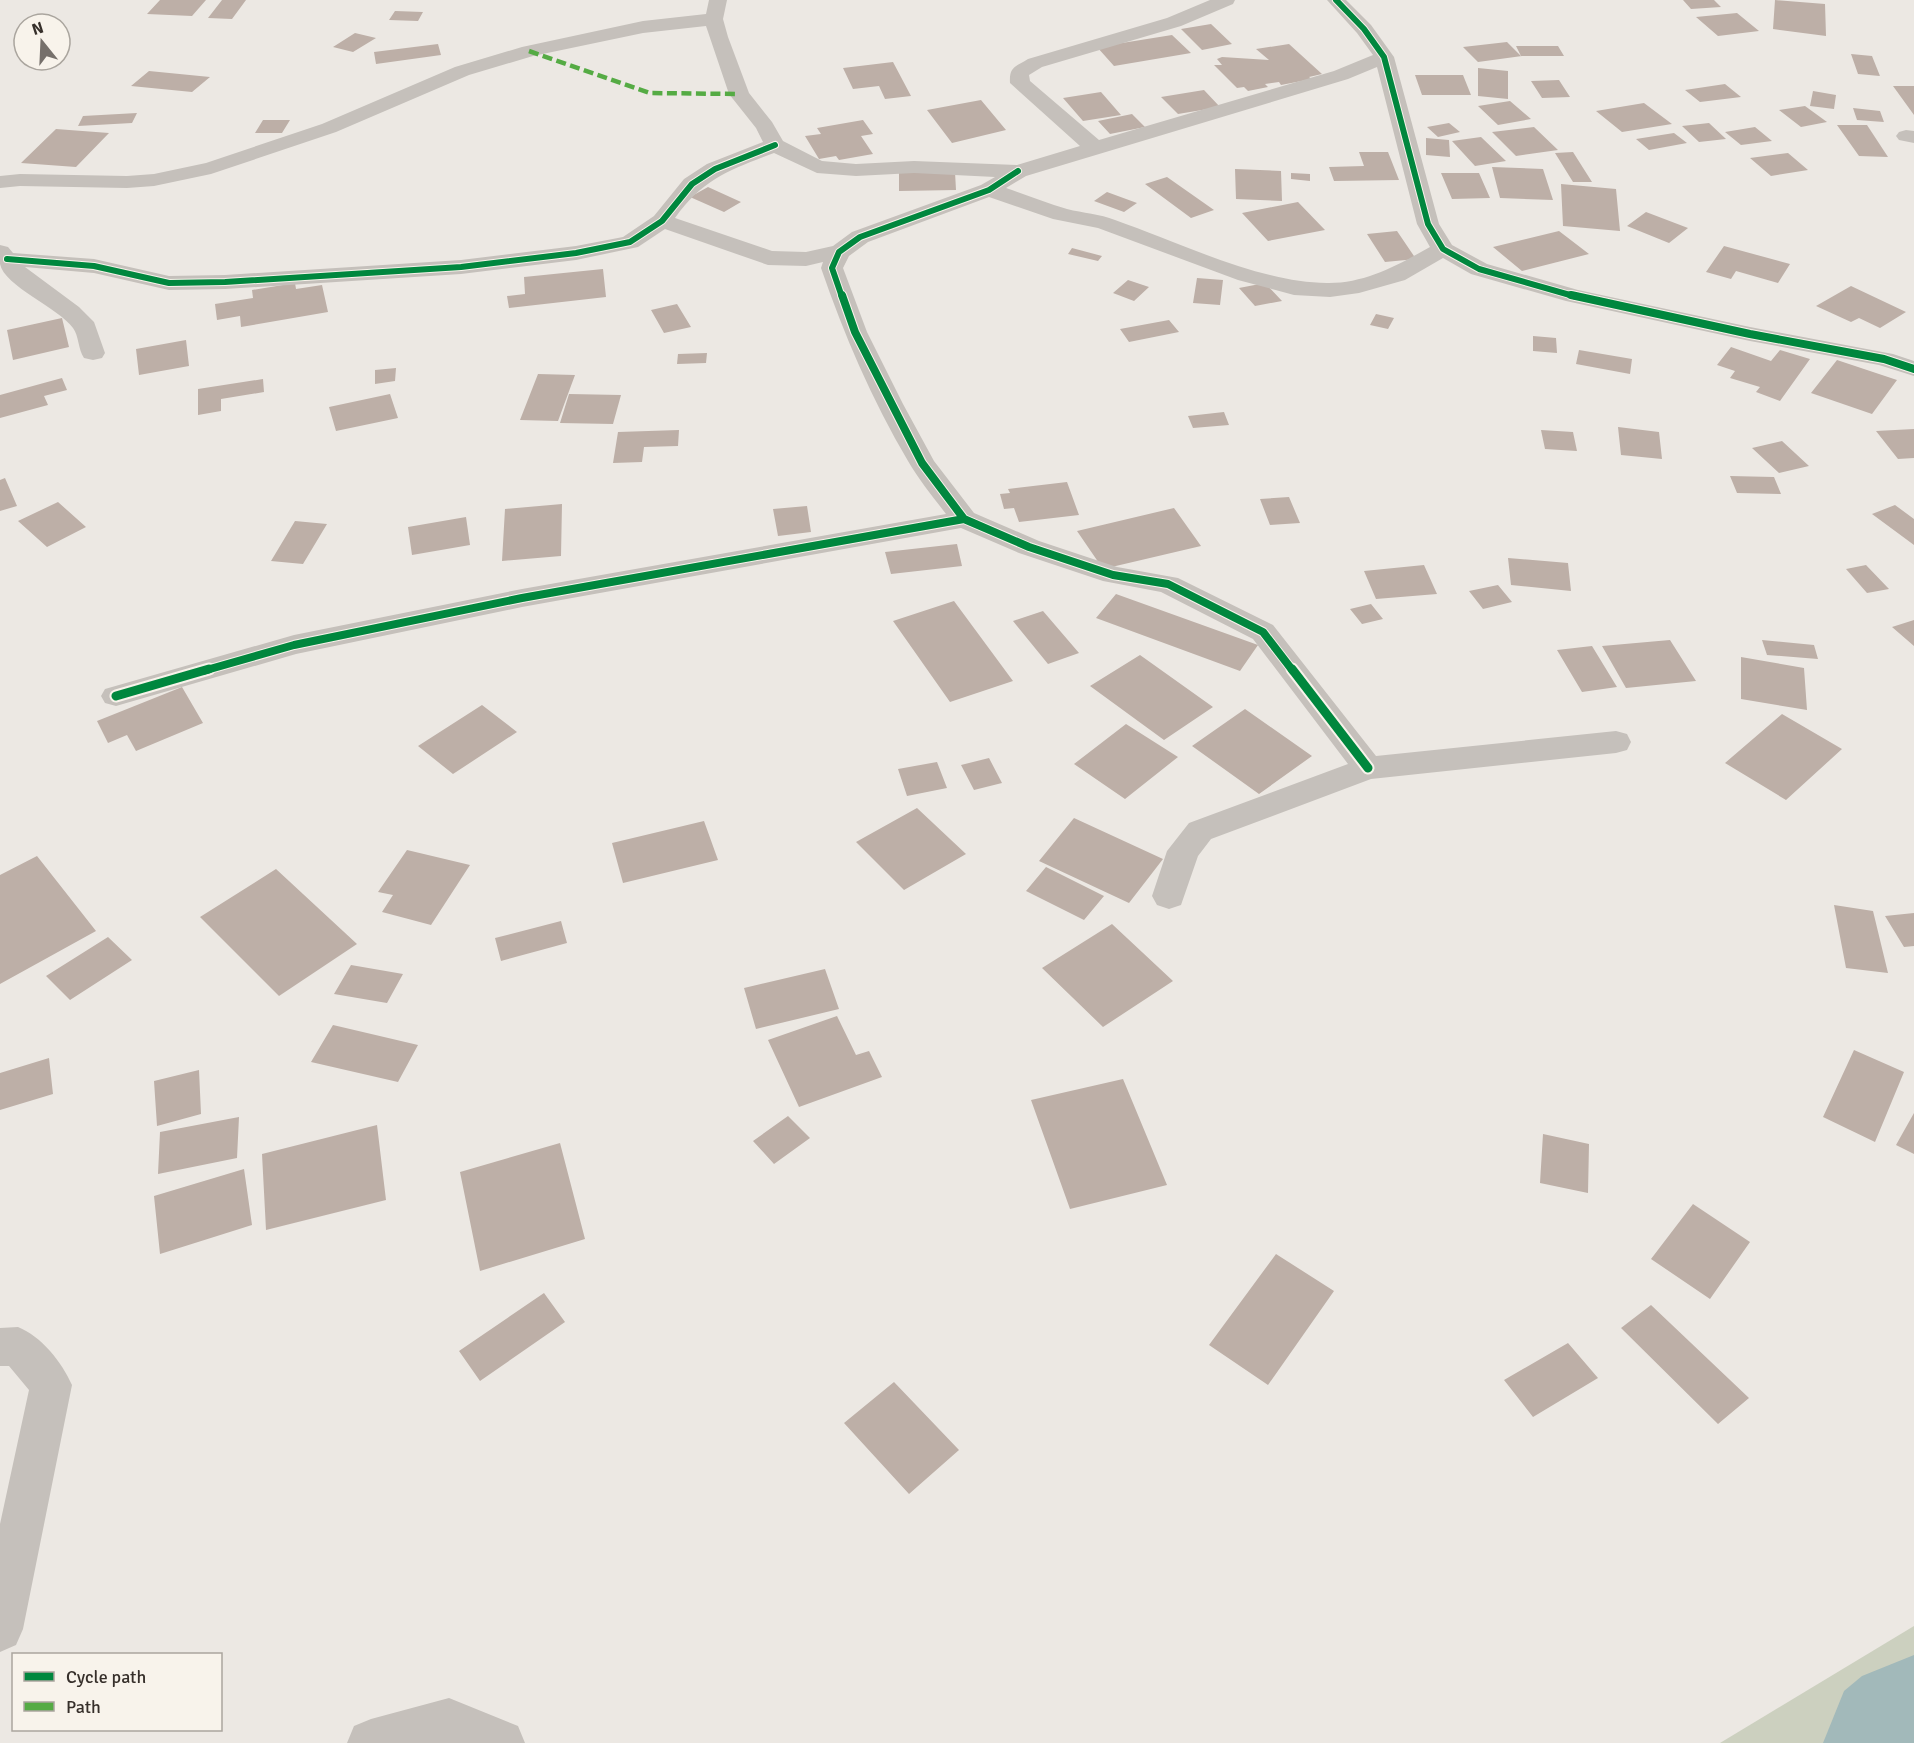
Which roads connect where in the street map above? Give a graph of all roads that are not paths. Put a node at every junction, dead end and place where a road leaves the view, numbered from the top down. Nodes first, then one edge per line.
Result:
1 (1226, 0) edge
2 (1336, 0) edge
3 (716, 10) edge
4 (1384, 57) junction
5 (775, 145) junction
6 (1095, 148) junction
7 (1018, 171) junction
8 (0, 182) edge
9 (989, 190) junction
10 (662, 221) junction
11 (1443, 249) junction
12 (840, 251) junction
13 (4, 255) edge
14 (93, 353) dead end
15 (1914, 369) edge
16 (964, 519) junction
17 (116, 696) dead end
18 (1616, 742) dead end
19 (1368, 768) junction
20 (1169, 896) dead end
21 (0, 1347) edge
22 (0, 1629) edge
23 (371, 1743) edge
24 (501, 1743) edge

1 - 6 street
2 - 4 street
3 - 5 street
3 - 8 street
4 - 6 street
4 - 11 street
5 - 7 street
5 - 10 street
6 - 7 street
7 - 9 street
9 - 11 street
9 - 12 street
10 - 12 street
10 - 13 street
11 - 15 street
12 - 16 street
13 - 14 street
16 - 17 street
16 - 19 street
18 - 19 street
19 - 20 street
21 - 22 street
23 - 24 street

